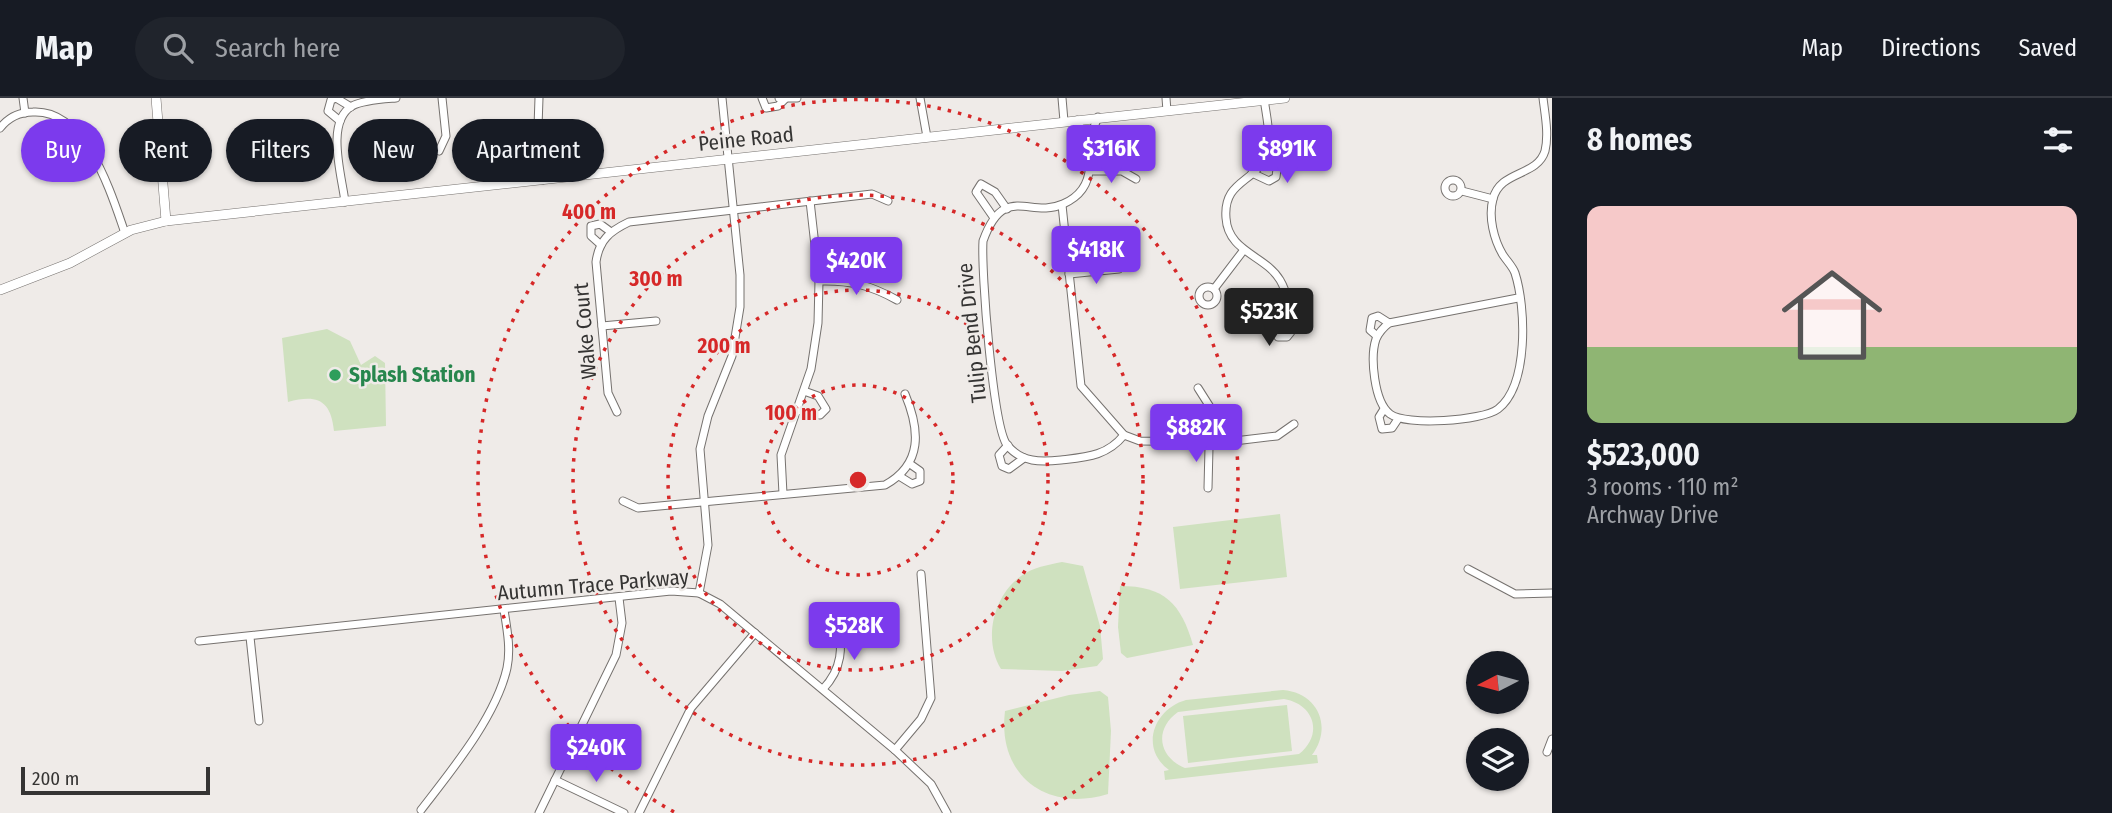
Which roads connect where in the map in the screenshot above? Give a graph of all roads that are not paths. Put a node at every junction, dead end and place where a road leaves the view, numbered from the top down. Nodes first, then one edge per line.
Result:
1 (23, 98) edge
2 (156, 98) edge
3 (396, 98) edge
4 (442, 98) edge
5 (540, 98) edge
6 (722, 98) edge
7 (762, 98) edge
8 (797, 98) edge
9 (920, 98) edge
10 (1062, 98) edge
11 (1166, 98) edge
12 (1285, 98) edge
13 (1543, 98) edge
14 (386, 99) edge
15 (782, 99) edge
16 (1264, 99) edge
17 (351, 107) junction
18 (1167, 111) junction
19 (25, 113) junction
20 (1098, 117) junction
21 (539, 119) edge
22 (1077, 120) junction
23 (340, 121) junction
24 (1064, 121) junction
25 (0, 128) edge
26 (927, 137) junction
27 (439, 151) dead end
28 (1090, 154) junction
29 (729, 159) junction
30 (1264, 159) junction
31 (1091, 171) junction
32 (604, 173) edge
33 (1252, 173) junction
34 (1136, 178) dead end
35 (525, 182) edge
36 (1461, 191) dead end
37 (1493, 199) junction
38 (810, 201) junction
39 (888, 201) dead end
40 (345, 202) junction
41 (1062, 205) junction
42 (1007, 209) junction
43 (734, 210) junction
44 (994, 218) junction
45 (166, 221) junction
46 (611, 232) junction
47 (125, 233) junction
48 (601, 245) junction
49 (1243, 251) junction
50 (1119, 269) dead end
51 (1069, 274) junction
52 (819, 281) junction
53 (1214, 289) dead end
54 (0, 290) edge
55 (1518, 298) junction
56 (897, 300) dead end
57 (656, 321) dead end
58 (1287, 323) dead end
59 (1389, 323) junction
60 (602, 326) junction
61 (1377, 337) junction
62 (1198, 388) dead end
63 (804, 391) junction
64 (905, 394) dead end
65 (1384, 409) junction
66 (798, 410) junction
67 (617, 412) dead end
68 (1398, 419) junction
69 (1294, 424) dead end
70 (1124, 435) junction
71 (1211, 442) junction
72 (1008, 446) junction
73 (1024, 458) junction
74 (910, 464) junction
75 (899, 476) junction
76 (1208, 488) dead end
77 (783, 494) junction
78 (623, 501) dead end
79 (704, 503) junction
80 (1468, 569) dead end
81 (920, 574) dead end
82 (699, 593) junction
83 (1551, 594) edge
84 (619, 598) junction
85 (504, 610) junction
86 (839, 621) dead end
87 (755, 633) junction
88 (250, 637) junction
89 (199, 641) dead end
90 (823, 689) junction
91 (259, 721) dead end
92 (1552, 739) edge
93 (895, 750) junction
94 (1547, 752) dead end
95 (555, 780) junction
96 (421, 810) dead end
97 (539, 813) edge
98 (624, 813) edge
99 (639, 813) edge
100 (947, 813) edge

1 - 19 street
2 - 45 street
3 - 14 street
4 - 27 street
5 - 21 street
6 - 29 street
7 - 15 street
8 - 15 street
9 - 26 street
10 - 24 street
11 - 18 street
12 - 16 street, Peine Road
13 - 37 street
14 - 17 street
16 - 18 street, Peine Road
16 - 30 street
17 - 23 street
17 - 23 street
18 - 20 street, Peine Road
19 - 25 street
19 - 47 street
20 - 22 street, Peine Road
20 - 28 street
22 - 24 street, Peine Road
22 - 28 street
23 - 40 street
24 - 26 street, Peine Road
26 - 29 street, Peine Road
28 - 31 street
29 - 32 street, Peine Road
29 - 43 street
30 - 33 street
30 - 33 street
31 - 34 street
31 - 41 street
33 - 49 street
35 - 40 street, Peine Road
36 - 37 street
37 - 55 street
38 - 39 street, Wake Court
38 - 43 street, Wake Court
38 - 52 street
40 - 45 street, Peine Road
41 - 42 street
41 - 51 street
42 - 44 street
42 - 44 street
43 - 46 street, Wake Court
43 - 79 street
44 - 72 street, Tulip Bend Drive
45 - 47 street, Peine Road
46 - 48 street
46 - 48 street, Wake Court
47 - 54 street, Peine Road
48 - 60 street, Wake Court
49 - 53 street
49 - 58 street
50 - 51 street
51 - 70 street
52 - 56 street
52 - 63 street
55 - 59 street
55 - 68 street
57 - 60 street
59 - 61 street
59 - 61 street
60 - 67 street, Wake Court
61 - 65 street
62 - 71 street
63 - 66 street
63 - 66 street
64 - 74 street
65 - 68 street
65 - 68 street
66 - 77 street
69 - 71 street
70 - 71 street
70 - 73 street, Tulip Bend Drive
71 - 76 street
72 - 73 street
72 - 73 street, Tulip Bend Drive
74 - 75 street
74 - 75 street
75 - 77 street
77 - 79 street
78 - 79 street
79 - 82 street
80 - 83 street
81 - 93 street
82 - 84 street, Autumn Trace Parkway
82 - 87 street, Autumn Trace Parkway
84 - 85 street, Autumn Trace Parkway
84 - 95 street
85 - 88 street, Autumn Trace Parkway
85 - 96 street
86 - 90 street
87 - 90 street, Autumn Trace Parkway
87 - 99 street
88 - 89 street, Autumn Trace Parkway
88 - 91 street
90 - 93 street, Autumn Trace Parkway
92 - 94 street
93 - 100 street, Autumn Trace Parkway
95 - 97 street
95 - 98 street

